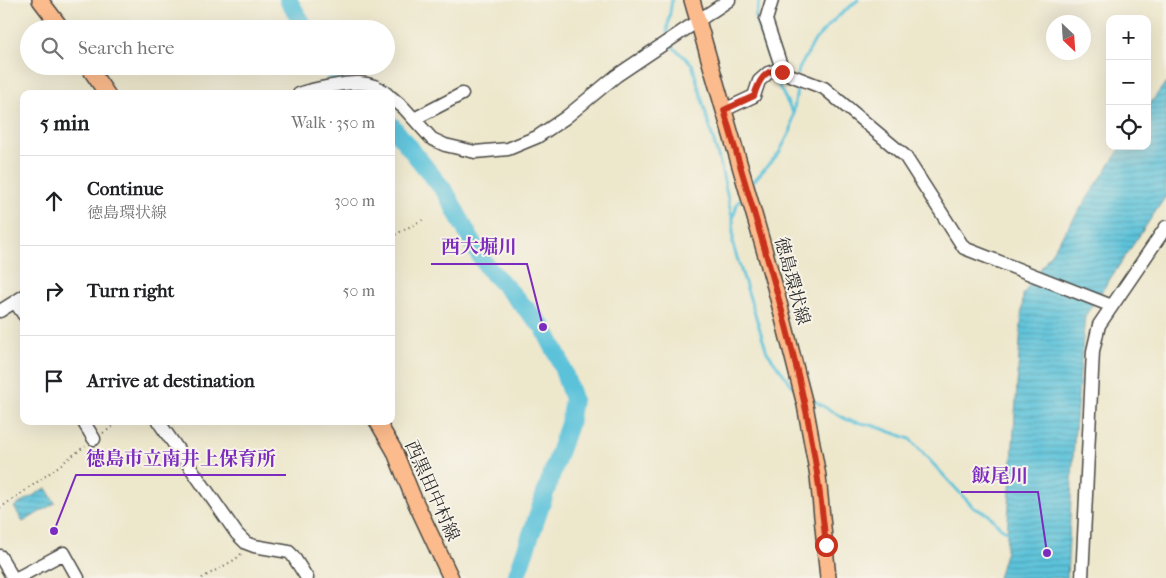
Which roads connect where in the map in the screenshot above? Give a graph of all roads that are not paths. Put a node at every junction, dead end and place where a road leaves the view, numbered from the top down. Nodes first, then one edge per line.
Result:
1 (40, 0) edge
2 (692, 0) edge
3 (729, 0) edge
4 (772, 0) edge
5 (55, 20) edge
6 (698, 21) junction
7 (778, 72) junction
8 (94, 75) edge
9 (104, 90) edge
10 (316, 90) edge
11 (383, 90) edge
12 (462, 94) dead end
13 (395, 101) edge
14 (724, 110) junction
15 (414, 119) junction
16 (1166, 227) edge
17 (19, 299) edge
18 (1108, 304) junction
19 (0, 311) edge
20 (85, 425) edge
21 (161, 425) edge
22 (379, 425) edge
23 (94, 439) road end
24 (0, 556) edge
25 (13, 578) edge
26 (17, 578) edge
27 (78, 578) edge
28 (307, 578) edge
29 (451, 578) edge
30 (828, 578) edge
31 (1082, 578) edge

1 - 5 main road
2 - 6 main road, 徳島環状線
3 - 6 street
4 - 7 street
6 - 14 main road, 徳島環状線
6 - 15 street
7 - 14 street
7 - 18 street
8 - 9 main road
10 - 11 street
12 - 15 street
13 - 15 street
14 - 30 main road, 徳島環状線
16 - 18 street
17 - 19 street
18 - 31 street
20 - 23 street
21 - 28 street
22 - 29 main road, 西黒田中村線
24 - 25 street
26 - 27 street

